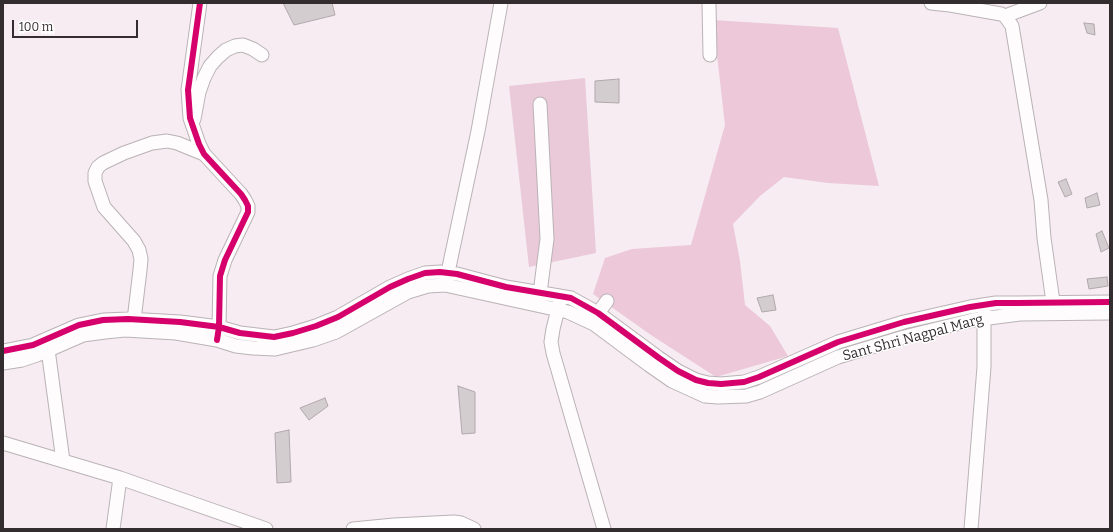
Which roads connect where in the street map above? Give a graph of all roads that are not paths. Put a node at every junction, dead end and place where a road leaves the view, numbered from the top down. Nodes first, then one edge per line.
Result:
1 (200, 3) edge
2 (501, 3) edge
3 (709, 3) edge
4 (931, 3) edge
5 (1040, 3) edge
6 (1006, 16) junction
7 (710, 54) dead end
8 (262, 55) dead end
9 (540, 104) dead end
10 (193, 127) junction
11 (204, 154) junction
12 (448, 272) junction
13 (540, 293) junction
14 (561, 296) junction
15 (607, 301) dead end
16 (1053, 302) junction
17 (1110, 302) edge
18 (558, 309) junction
19 (598, 312) junction
20 (984, 312) junction
21 (1110, 313) edge
22 (134, 320) junction
23 (219, 327) junction
24 (217, 340) junction
25 (48, 345) junction
26 (3, 352) edge
27 (3, 363) edge
28 (3, 443) edge
29 (63, 461) junction
30 (120, 478) junction
31 (113, 529) edge
32 (266, 529) edge
33 (353, 529) edge
34 (474, 529) edge
35 (604, 529) edge
36 (971, 529) edge

1 - 10 street
2 - 12 street
3 - 7 street
4 - 6 street
5 - 6 street
6 - 16 street
8 - 10 street
9 - 13 street
10 - 11 street
11 - 22 street
11 - 23 street
12 - 13 street, Sant Shri Nagpal Marg
12 - 23 street, Sant Shri Nagpal Marg
13 - 14 street, Sant Shri Nagpal Marg
14 - 18 street
14 - 19 street, Sant Shri Nagpal Marg
15 - 19 street
16 - 17 street, Sant Shri Nagpal Marg
16 - 20 street, Sant Shri Nagpal Marg
18 - 20 street, Sant Shri Nagpal Marg
18 - 24 street, Sant Shri Nagpal Marg
18 - 35 street
19 - 20 street, Sant Shri Nagpal Marg
20 - 21 street, Sant Shri Nagpal Marg
20 - 36 street
22 - 23 street, Sant Shri Nagpal Marg
22 - 25 street, Sant Shri Nagpal Marg
23 - 24 street
24 - 25 street, Sant Shri Nagpal Marg
25 - 26 street, Sant Shri Nagpal Marg
25 - 27 street, Sant Shri Nagpal Marg
25 - 29 street
28 - 29 street
29 - 30 street
30 - 31 street
30 - 32 street
33 - 34 street

